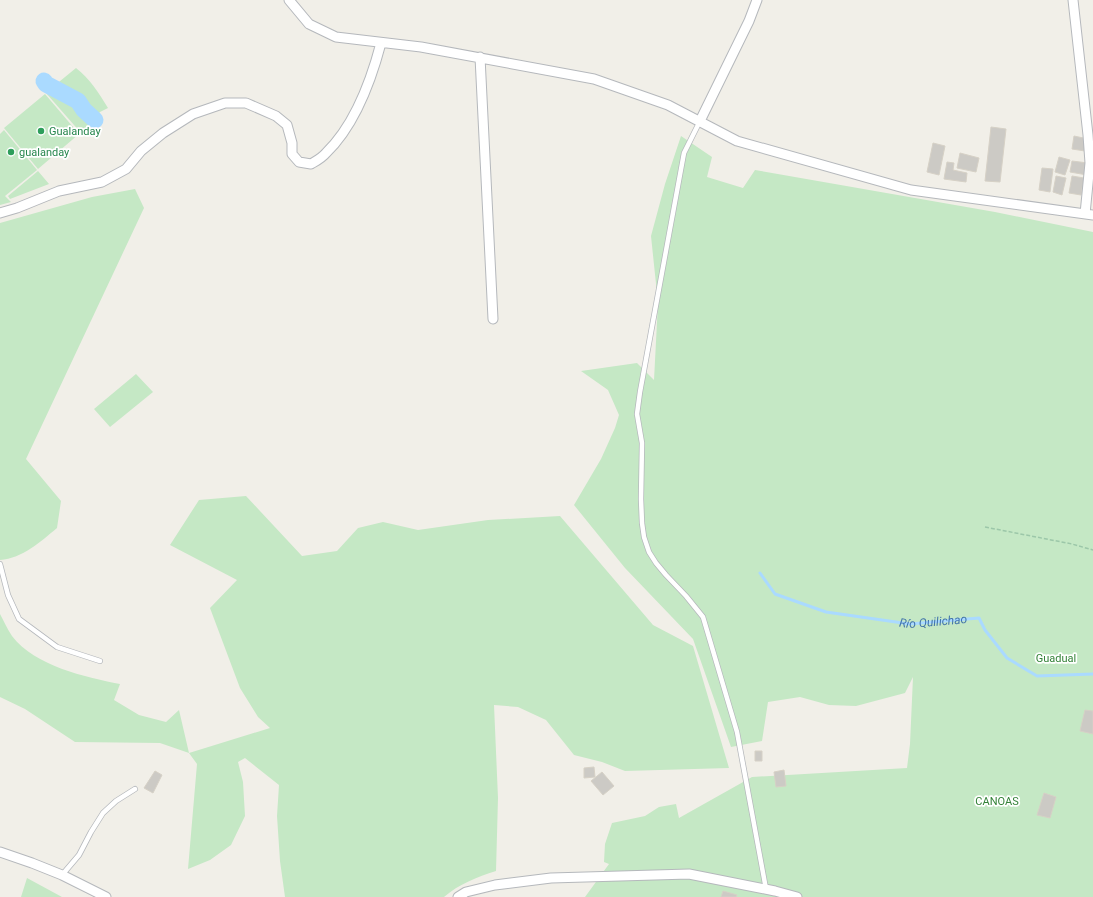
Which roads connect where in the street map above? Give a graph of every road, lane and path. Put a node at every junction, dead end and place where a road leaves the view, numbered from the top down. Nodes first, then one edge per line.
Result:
1 (289, 0) edge
2 (757, 0) edge
3 (1073, 0) edge
4 (381, 43) junction
5 (480, 57) junction
6 (700, 121) junction
7 (0, 213) edge
8 (1089, 214) edge
9 (493, 319) dead end
10 (985, 527) dead end
11 (1093, 550) edge
12 (0, 564) edge
13 (100, 661) dead end
14 (135, 789) dead end
15 (0, 852) edge
16 (62, 875) junction
17 (766, 889) junction
18 (776, 894) edge
19 (106, 897) edge
20 (458, 897) edge
21 (797, 897) edge

1 - 4 street
2 - 6 street
3 - 8 street
4 - 5 street
4 - 7 street
5 - 6 street
5 - 9 street
6 - 8 street
6 - 17 lane
10 - 11 path
12 - 13 lane
14 - 16 lane
15 - 16 street
16 - 19 street
17 - 18 street
17 - 20 street
18 - 21 street

